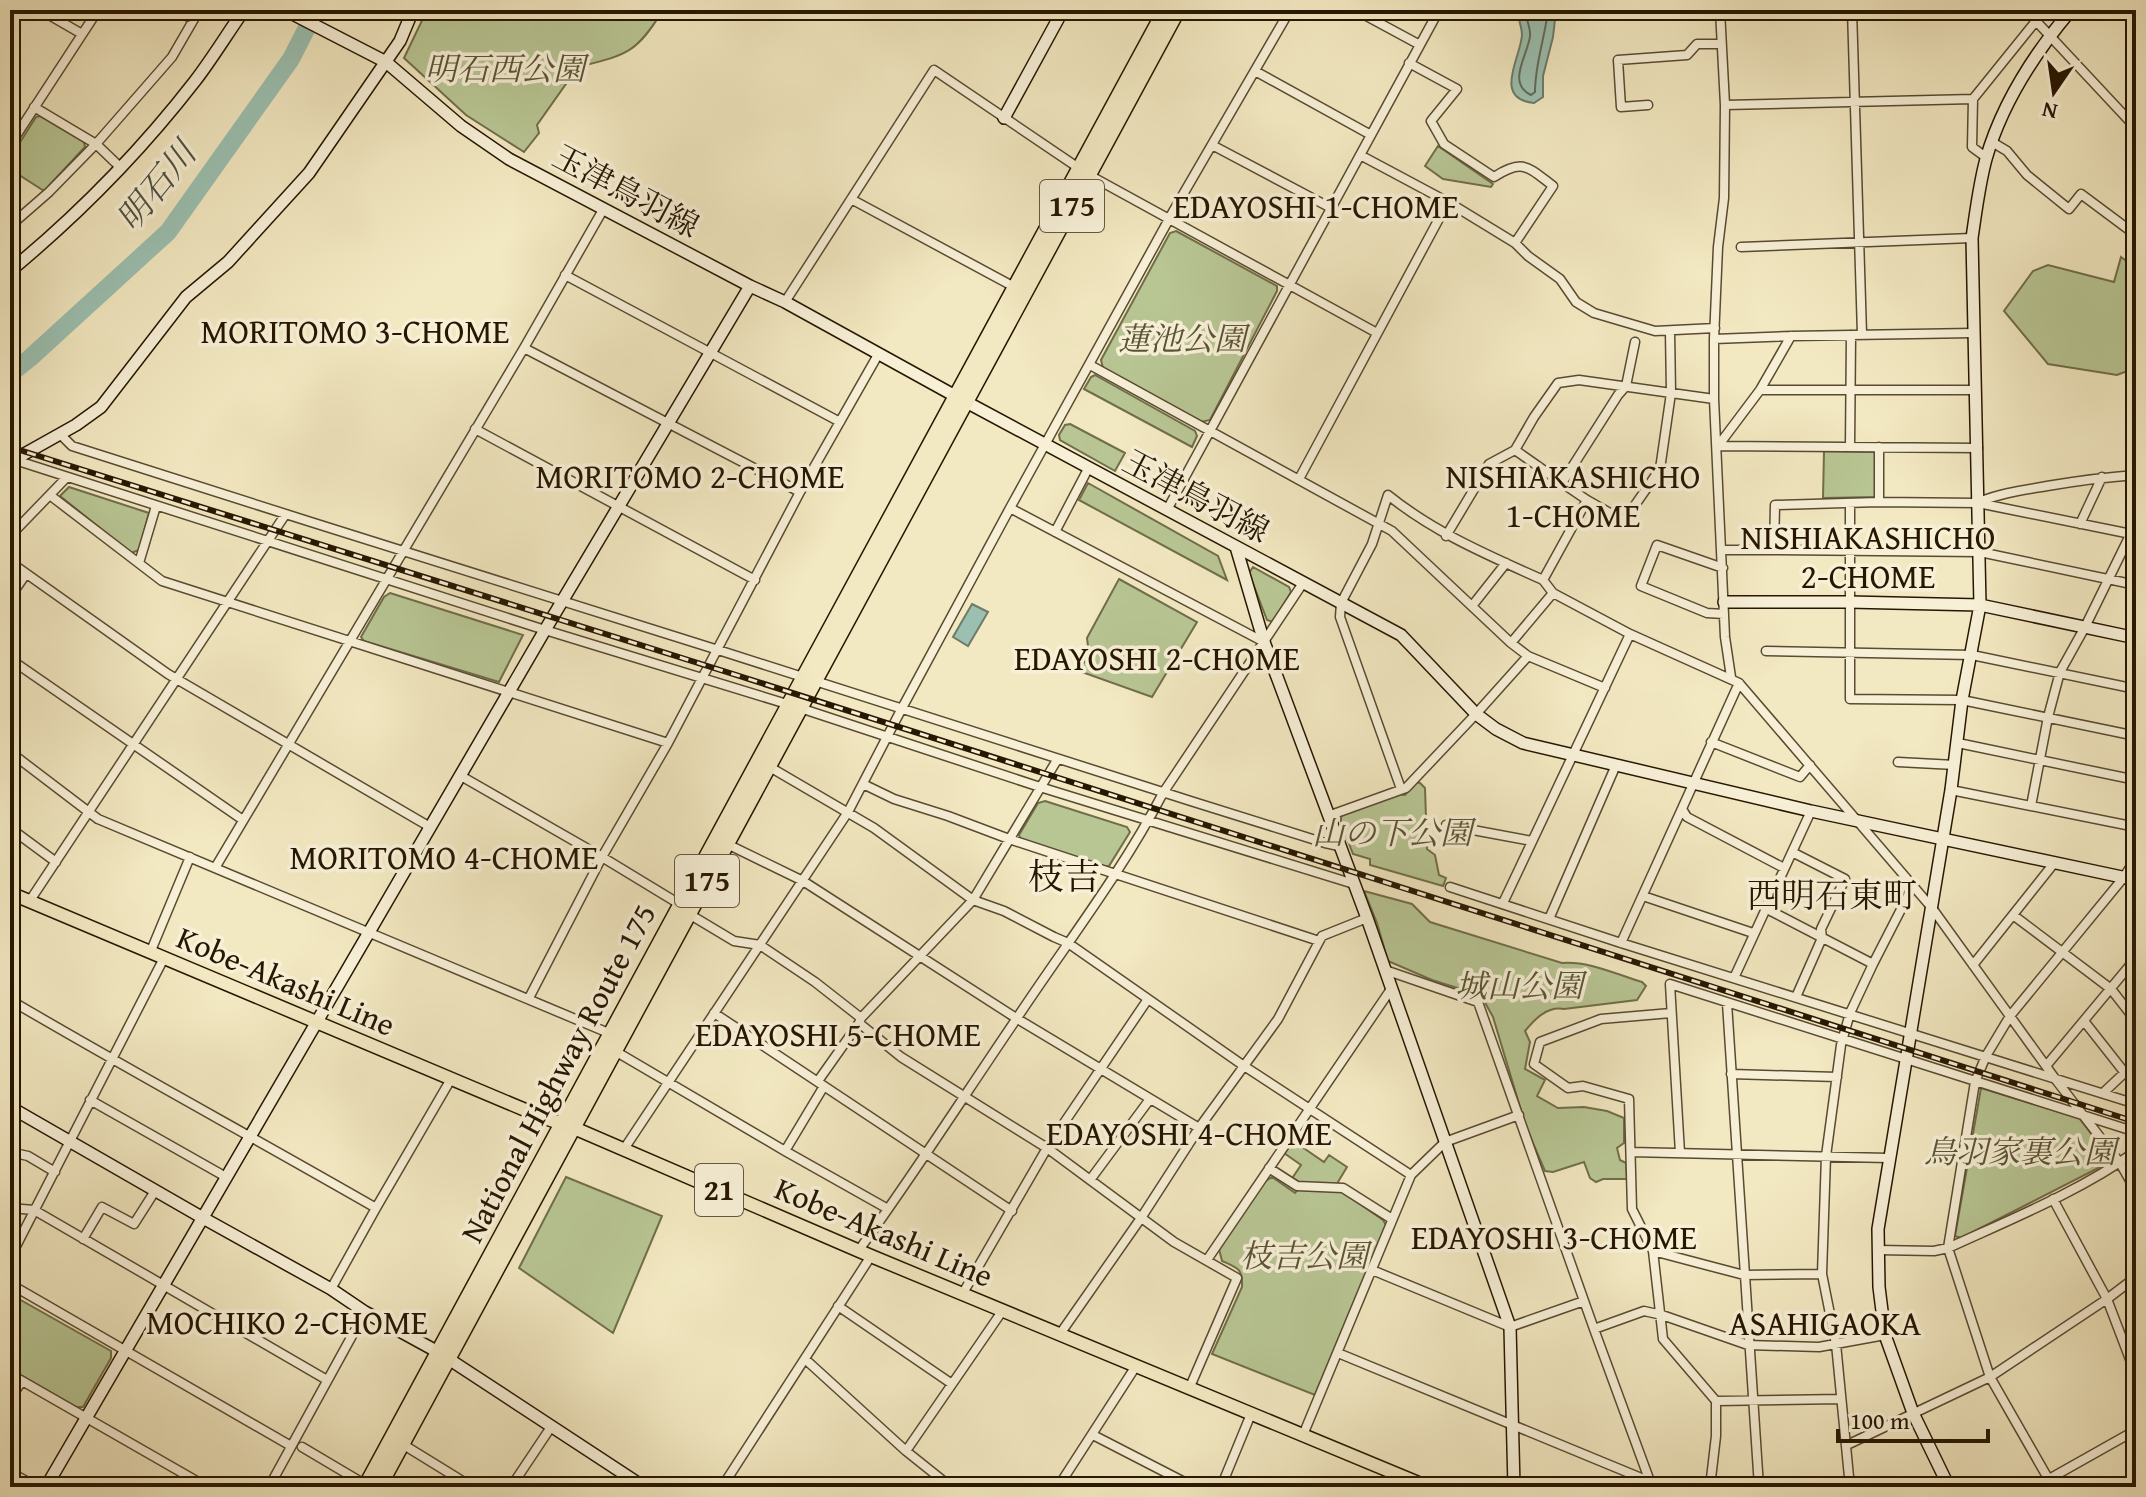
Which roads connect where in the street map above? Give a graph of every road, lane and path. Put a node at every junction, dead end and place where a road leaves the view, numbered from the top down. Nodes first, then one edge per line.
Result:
1 (98, 10) edge
2 (171, 10) edge
3 (244, 10) edge
4 (285, 10) edge
5 (413, 10) edge
6 (1063, 10) edge
7 (1165, 10) edge
8 (1178, 10) edge
9 (1290, 10) edge
10 (1439, 10) edge
11 (1720, 10) edge
12 (1852, 10) edge
13 (2030, 10) edge
14 (2071, 10) edge
15 (10, 11) edge
16 (45, 11) edge
17 (1359, 12) edge
18 (2036, 21) junction
19 (82, 34) junction
20 (2050, 35) junction
21 (1721, 44) junction
22 (1420, 45) junction
23 (386, 62) junction
24 (1409, 63) junction
25 (1255, 71) junction
26 (1973, 99) junction
27 (1853, 101) junction
28 (1648, 105) dead end
29 (1725, 105) junction
30 (34, 107) junction
31 (1004, 118) junction
32 (2136, 128) edge
33 (1371, 135) junction
34 (1992, 142) junction
35 (96, 144) junction
36 (10, 145) edge
37 (1212, 145) junction
38 (1360, 155) junction
39 (1987, 158) junction
40 (121, 168) junction
41 (1084, 172) junction
42 (851, 199) junction
43 (1448, 202) junction
44 (604, 208) junction
45 (1331, 208) junction
46 (1169, 218) junction
47 (10, 226) edge
48 (2136, 235) edge
49 (1972, 238) junction
50 (1858, 242) junction
51 (1515, 243) junction
52 (1741, 247) dead end
53 (10, 271) edge
54 (565, 275) junction
55 (1289, 284) junction
56 (750, 286) junction
57 (1021, 291) junction
58 (785, 302) junction
59 (1715, 328) junction
60 (1670, 331) junction
61 (1377, 333) junction
62 (1973, 333) junction
63 (1862, 334) junction
64 (1851, 335) junction
65 (1791, 336) junction
66 (1714, 339) junction
67 (1635, 342) dead end
68 (524, 348) junction
69 (711, 352) junction
70 (879, 353) junction
71 (1090, 365) junction
72 (1626, 386) junction
73 (1760, 390) junction
74 (1976, 390) junction
75 (1851, 392) junction
76 (1671, 393) junction
77 (962, 399) junction
78 (1714, 399) junction
79 (840, 422) junction
80 (668, 423) junction
81 (475, 429) junction
82 (1211, 431) junction
83 (60, 434) junction
84 (1045, 444) junction
85 (1718, 446) junction
86 (1850, 447) junction
87 (1879, 447) junction
88 (1978, 448) junction
89 (1515, 450) junction
90 (12, 461) edge
91 (1089, 467) junction
92 (2136, 475) edge
93 (67, 477) junction
94 (2102, 477) junction
95 (1299, 479) junction
96 (1562, 483) junction
97 (800, 492) junction
98 (51, 496) junction
99 (1587, 500) junction
100 (1879, 502) junction
101 (1978, 503) junction
102 (1850, 504) junction
103 (156, 506) junction
104 (618, 508) junction
105 (1010, 508) junction
106 (1167, 510) junction
107 (285, 515) junction
108 (1379, 523) junction
109 (2136, 523) edge
110 (2080, 524) junction
111 (1055, 532) junction
112 (2133, 535) edge
113 (10, 536) edge
114 (1446, 536) junction
115 (269, 542) junction
116 (1236, 547) junction
117 (1722, 550) junction
118 (1774, 550) junction
119 (1849, 550) junction
120 (402, 551) junction
121 (1980, 552) junction
122 (10, 562) edge
123 (139, 563) junction
124 (1506, 563) junction
125 (1723, 568) junction
126 (26, 574) junction
127 (386, 579) junction
128 (2108, 579) junction
129 (755, 580) junction
130 (1543, 580) junction
131 (1303, 583) junction
132 (2136, 585) edge
133 (1553, 593) junction
134 (10, 597) edge
135 (228, 601) junction
136 (562, 601) junction
137 (1849, 602) junction
138 (1341, 603) junction
139 (1980, 605) junction
140 (1472, 606) junction
141 (1724, 608) junction
142 (2085, 627) junction
143 (545, 630) junction
144 (1630, 634) junction
145 (2136, 638) edge
146 (350, 640) junction
147 (1264, 642) junction
148 (1511, 643) junction
149 (718, 649) junction
150 (1766, 651) dead end
151 (1849, 652) junction
152 (1972, 655) junction
153 (1528, 656) junction
154 (10, 659) edge
155 (2060, 672) junction
156 (703, 677) junction
157 (178, 678) junction
158 (810, 679) junction
159 (1735, 680) junction
160 (1605, 688) junction
161 (2136, 689) edge
162 (509, 693) junction
163 (1962, 700) junction
164 (795, 706) junction
165 (901, 710) junction
166 (1476, 714) junction
167 (2048, 717) junction
168 (2136, 736) edge
169 (887, 737) junction
170 (1711, 742) junction
171 (288, 743) junction
172 (668, 743) junction
173 (1958, 743) junction
174 (134, 745) junction
175 (10, 752) edge
176 (1572, 755) junction
177 (1057, 760) junction
178 (2041, 761) junction
179 (1898, 762) dead end
180 (764, 764) junction
181 (1616, 765) junction
182 (1810, 765) junction
183 (1955, 765) junction
184 (461, 776) junction
185 (2136, 780) edge
186 (1693, 782) junction
187 (863, 784) junction
188 (1040, 787) junction
189 (1401, 789) junction
190 (1951, 790) junction
191 (1163, 793) junction
192 (2031, 806) junction
193 (1682, 809) junction
194 (1811, 811) junction
195 (90, 812) junction
196 (848, 812) junction
197 (1328, 816) junction
198 (1856, 819) junction
199 (243, 820) junction
200 (1149, 821) junction
201 (1446, 825) dead end
202 (430, 827) junction
203 (2136, 827) edge
204 (10, 828) edge
205 (1009, 839) junction
206 (1943, 839) junction
207 (1532, 841) junction
208 (727, 844) junction
209 (1339, 846) junction
210 (1792, 852) junction
211 (190, 857) junction
212 (602, 857) junction
213 (2136, 858) edge
214 (56, 862) junction
215 (2055, 862) junction
216 (215, 868) junction
217 (1784, 868) junction
218 (1115, 874) junction
219 (2130, 879) edge
220 (803, 881) junction
221 (1354, 884) junction
222 (1913, 886) junction
223 (1450, 887) dead end
224 (10, 893) edge
225 (1643, 896) junction
226 (973, 900) junction
227 (29, 902) junction
228 (1503, 903) junction
229 (1765, 908) junction
230 (1932, 908) junction
231 (685, 909) junction
232 (2013, 915) junction
233 (1367, 918) junction
234 (1549, 919) junction
235 (369, 932) junction
236 (1753, 933) junction
237 (1822, 938) junction
238 (1319, 941) junction
239 (1068, 943) junction
240 (1621, 943) junction
241 (760, 945) junction
242 (2062, 952) junction
243 (150, 953) junction
244 (918, 956) junction
245 (164, 958) junction
246 (2135, 961) edge
247 (1873, 964) junction
248 (1973, 965) junction
249 (1385, 970) junction
250 (1734, 978) junction
251 (1391, 989) junction
252 (2111, 989) junction
253 (1796, 997) junction
254 (529, 998) junction
255 (1148, 999) junction
256 (10, 1000) edge
257 (1727, 1003) junction
258 (714, 1013) junction
259 (1671, 1013) junction
260 (1850, 1013) junction
261 (2010, 1016) junction
262 (1016, 1018) junction
263 (860, 1020) junction
264 (315, 1021) junction
265 (2084, 1021) junction
266 (2136, 1021) edge
267 (1911, 1033) junction
268 (1843, 1038) junction
269 (616, 1042) junction
270 (1986, 1056) junction
271 (111, 1059) junction
272 (1906, 1059) junction
273 (2136, 1062) edge
274 (1244, 1066) junction
275 (2046, 1066) junction
276 (1100, 1069) junction
277 (2125, 1073) junction
278 (1731, 1074) junction
279 (1837, 1077) junction
280 (451, 1079) junction
281 (2056, 1080) junction
282 (1975, 1082) junction
283 (668, 1083) junction
284 (821, 1084) junction
285 (2103, 1093) junction
286 (965, 1096) junction
287 (1150, 1099) junction
288 (90, 1100) junction
289 (2136, 1104) edge
290 (10, 1107) edge
291 (1309, 1109) junction
292 (2083, 1114) junction
293 (1519, 1115) junction
294 (568, 1126) junction
295 (1199, 1128) junction
296 (2136, 1132) edge
297 (250, 1135) junction
298 (71, 1142) junction
299 (1445, 1142) junction
300 (1047, 1148) junction
301 (624, 1149) junction
302 (785, 1151) junction
303 (2136, 1151) edge
304 (10, 1152) edge
305 (1631, 1152) junction
306 (1680, 1153) junction
307 (927, 1154) junction
308 (1737, 1154) junction
309 (1826, 1156) junction
310 (1888, 1158) junction
311 (2120, 1163) junction
312 (1269, 1168) junction
313 (55, 1172) junction
314 (1411, 1175) junction
315 (226, 1177) junction
316 (1090, 1180) junction
317 (155, 1191) junction
318 (2136, 1191) edge
319 (2053, 1199) junction
320 (10, 1208) edge
321 (376, 1208) junction
322 (888, 1209) junction
323 (34, 1210) junction
324 (1012, 1211) junction
325 (203, 1218) junction
326 (1141, 1218) junction
327 (1392, 1219) junction
328 (83, 1239) junction
329 (1948, 1248) junction
330 (1878, 1250) junction
331 (1653, 1251) junction
332 (865, 1253) junction
333 (10, 1258) edge
334 (1207, 1260) junction
335 (1372, 1270) junction
336 (1822, 1274) junction
337 (1744, 1275) junction
338 (2136, 1277) edge
339 (10, 1284) edge
340 (162, 1284) junction
341 (331, 1289) junction
342 (963, 1293) junction
343 (2107, 1299) junction
344 (1584, 1301) junction
345 (838, 1306) junction
346 (1003, 1310) junction
347 (365, 1312) junction
348 (1662, 1315) junction
349 (1510, 1327) junction
350 (1594, 1329) junction
351 (1060, 1334) junction
352 (1885, 1335) junction
353 (1836, 1344) junction
354 (1748, 1345) junction
355 (125, 1351) junction
356 (1338, 1353) junction
357 (443, 1356) junction
358 (805, 1359) junction
359 (1136, 1366) junction
360 (10, 1374) edge
361 (2136, 1375) edge
362 (1990, 1377) junction
363 (327, 1380) junction
364 (22, 1381) junction
365 (952, 1384) junction
366 (1189, 1389) junction
367 (10, 1399) edge
368 (1841, 1399) junction
369 (1716, 1401) junction
370 (1752, 1401) junction
371 (1913, 1413) junction
372 (1251, 1414) junction
373 (86, 1417) junction
374 (551, 1427) junction
375 (1514, 1427) junction
376 (2136, 1430) edge
377 (1093, 1435) junction
378 (1303, 1435) junction
379 (397, 1440) junction
380 (1847, 1445) junction
381 (291, 1446) junction
382 (302, 1447) dead end
383 (906, 1451) junction
384 (10, 1472) edge
385 (1403, 1482) edge
386 (2051, 1483) edge
387 (363, 1484) edge
388 (1061, 1484) edge
389 (1652, 1484) edge
390 (37, 1487) edge
391 (46, 1487) edge
392 (207, 1487) edge
393 (269, 1487) edge
394 (379, 1487) edge
395 (472, 1487) edge
396 (511, 1487) edge
397 (644, 1487) edge
398 (722, 1487) edge
399 (951, 1487) edge
400 (1075, 1487) edge
401 (1194, 1487) edge
402 (1221, 1487) edge
403 (1428, 1487) edge
404 (1514, 1487) edge
405 (1710, 1487) edge
406 (1759, 1487) edge
407 (1850, 1487) edge
408 (1949, 1487) edge

1 - 19 street
2 - 35 street
3 - 40 street
4 - 23 street, 玉津鳥羽線
5 - 23 street
6 - 31 street
7 - 41 highway, National Highway Route 175 / 175
8 - 41 highway, National Highway Route 175 / 175
9 - 25 street
10 - 22 street
11 - 21 street
12 - 27 street
13 - 18 street
14 - 20 street
15 - 16 street
16 - 19 street
17 - 22 street
18 - 20 street
18 - 26 street
19 - 30 street
20 - 32 street
20 - 34 street
21 - 28 street
21 - 29 street
22 - 24 street
23 - 44 street, 玉津鳥羽線
23 - 83 street
24 - 33 street
24 - 51 street
25 - 33 street
25 - 37 street
26 - 27 street
26 - 39 street
27 - 29 street
27 - 50 street
29 - 59 street
30 - 35 street
30 - 36 street
31 - 41 street
31 - 42 street
33 - 38 street
34 - 39 street
34 - 48 street
35 - 40 street
35 - 47 street
37 - 45 street
37 - 46 street
38 - 43 street
38 - 45 street
39 - 49 street
40 - 53 street
41 - 46 street
41 - 57 highway, National Highway Route 175 / 175
42 - 57 street
42 - 58 street
43 - 51 street
43 - 61 street
44 - 54 street
44 - 56 street, 玉津鳥羽線
45 - 55 street
46 - 55 street
46 - 71 street
49 - 50 street
49 - 62 street
50 - 52 street
50 - 63 street
51 - 60 street
54 - 68 street
54 - 69 street
55 - 61 street
55 - 82 street
56 - 58 street, 玉津鳥羽線
56 - 69 street
57 - 77 highway, National Highway Route 175 / 175
58 - 70 street, 玉津鳥羽線
59 - 60 street
59 - 66 street
60 - 76 street
61 - 95 street
62 - 63 street
62 - 74 street
63 - 64 street
64 - 65 street
64 - 75 street
65 - 66 street
65 - 73 street
66 - 78 street
67 - 72 street
68 - 80 street
68 - 81 street
69 - 79 street
69 - 80 street
70 - 77 street, 玉津鳥羽線
70 - 79 street
71 - 82 street
71 - 84 street
72 - 76 street
72 - 89 street
72 - 96 street
73 - 75 street
73 - 85 street
74 - 75 street
74 - 88 street
75 - 86 street
76 - 78 street
76 - 99 street
77 - 84 street, 玉津鳥羽線
77 - 158 highway, National Highway Route 175 / 175
78 - 85 street
79 - 97 street
80 - 97 street
80 - 104 street
81 - 104 street
81 - 120 street
82 - 95 street
82 - 106 street
83 - 90 street
83 - 107 street
84 - 91 street, 玉津鳥羽線
84 - 105 street
85 - 86 street
85 - 117 street
86 - 87 street
87 - 88 street
87 - 100 street
88 - 101 street
89 - 96 street
89 - 114 street
90 - 93 street
91 - 106 street, 玉津鳥羽線
91 - 111 street
92 - 94 street
93 - 98 street
93 - 103 street
94 - 101 street
94 - 110 street
95 - 108 street
96 - 99 street
97 - 129 street
98 - 113 street
98 - 123 street
99 - 130 street
100 - 101 street
100 - 102 street
101 - 110 street
101 - 121 street
102 - 118 street
102 - 119 street
103 - 115 street
103 - 123 street
104 - 129 street
104 - 136 street
105 - 111 street
105 - 165 street
106 - 116 street, 玉津鳥羽線
107 - 115 street
107 - 120 street
108 - 114 street
108 - 138 street
108 - 140 street
109 - 112 street
110 - 112 street
111 - 147 street
112 - 128 street
114 - 124 street
115 - 127 street
115 - 135 street
116 - 131 street, 玉津鳥羽線
116 - 147 street
117 - 118 street
117 - 125 street
118 - 119 street
119 - 121 street
119 - 137 street
120 - 127 street
120 - 136 street
121 - 128 street
121 - 139 street
122 - 126 street
123 - 135 street
124 - 130 street
124 - 140 street
125 - 141 street
125 - 141 street
126 - 134 street
126 - 157 street
127 - 143 street
127 - 146 street
128 - 132 street
128 - 142 street
129 - 149 street
130 - 133 street
131 - 138 street, 玉津鳥羽線
131 - 147 street
133 - 144 street
133 - 148 street
135 - 146 street
135 - 157 street
136 - 143 street
136 - 149 street
137 - 139 street
137 - 141 street
137 - 151 street
138 - 166 street, 玉津鳥羽線
138 - 189 street
139 - 142 street
139 - 152 street
140 - 148 street
141 - 159 street
142 - 145 street
142 - 155 street
143 - 156 street
143 - 162 street
144 - 159 street
144 - 160 street
146 - 162 street
146 - 171 street
147 - 191 street
147 - 197 street
148 - 153 street
149 - 156 street
149 - 158 street
150 - 151 street
151 - 152 street
151 - 163 street
152 - 155 street
152 - 163 street
153 - 160 street
153 - 166 street
154 - 174 street
155 - 161 street
155 - 167 street
156 - 164 street
156 - 172 street
157 - 171 street
157 - 174 street
158 - 164 highway, National Highway Route 175 / 175
158 - 165 street
159 - 170 street
159 - 182 street
160 - 176 street
162 - 172 street
162 - 184 street
163 - 167 street
163 - 173 street
164 - 169 street
164 - 180 highway, National Highway Route 175 / 175
165 - 169 street
165 - 177 street
166 - 176 street, 玉津鳥羽線
166 - 189 street
167 - 168 street
167 - 178 street
169 - 187 street
169 - 188 street
170 - 182 street
170 - 186 street
171 - 199 street
171 - 202 street
172 - 212 street
173 - 178 street
173 - 183 street
174 - 195 street
174 - 199 street
175 - 195 street
176 - 181 street, 玉津鳥羽線
176 - 207 street
177 - 188 street
177 - 191 street
178 - 185 street
178 - 192 street
179 - 183 street
180 - 196 street
180 - 208 highway, National Highway Route 175 / 175
180 - 231 highway, National Highway Route 175 / 175
181 - 186 street, 玉津鳥羽線
181 - 234 street
182 - 198 street
183 - 190 street
184 - 202 street
184 - 212 street
186 - 193 street
186 - 194 street, 玉津鳥羽線
187 - 196 street
187 - 205 street
188 - 200 street
188 - 205 street
189 - 197 street
190 - 192 street
190 - 206 street
191 - 200 street
191 - 209 street
192 - 203 street
193 - 217 street
193 - 225 street
194 - 198 street, 玉津鳥羽線
194 - 210 street
195 - 211 street
195 - 214 street
196 - 220 street
196 - 226 street
197 - 209 street
198 - 206 street, 玉津鳥羽線
198 - 222 street
199 - 216 street
200 - 218 street
200 - 221 street
201 - 207 street
202 - 235 street
204 - 214 street
205 - 218 street
205 - 226 street
206 - 215 street, 玉津鳥羽線
206 - 230 street
207 - 228 street
208 - 220 street
208 - 231 highway, National Highway Route 175 / 175
209 - 221 street
210 - 217 street
210 - 237 street
211 - 216 street
211 - 243 street
212 - 231 street
212 - 254 street
213 - 219 street
214 - 227 street
215 - 219 street, 玉津鳥羽線
215 - 232 street
216 - 235 street
217 - 229 street
218 - 238 street
218 - 239 street
219 - 242 street
220 - 241 street
220 - 244 street
221 - 233 street
222 - 230 street
222 - 247 street
223 - 228 street
224 - 227 main road, Kobe-Akashi Line / 21
225 - 236 street
225 - 240 street
226 - 239 street
226 - 244 street
227 - 243 main road, Kobe-Akashi Line / 21
228 - 234 street
229 - 236 street
229 - 237 street
230 - 248 street
230 - 267 street
231 - 241 street
231 - 269 highway, National Highway Route 175 / 175
232 - 242 street
232 - 248 street
233 - 238 street
233 - 249 street
234 - 240 street
235 - 254 street
235 - 264 street
236 - 250 street
237 - 247 street
237 - 253 street
238 - 274 street
239 - 255 street
239 - 262 street
240 - 250 street
241 - 258 street
241 - 263 street
242 - 252 street
242 - 261 street
243 - 245 main road, Kobe-Akashi Line / 21
244 - 262 street
244 - 263 street
245 - 264 main road, Kobe-Akashi Line / 21
245 - 271 street
246 - 252 street
247 - 260 street
248 - 261 street
249 - 251 street
249 - 293 street
250 - 253 street
251 - 291 street
251 - 299 street
252 - 265 street
252 - 266 street
253 - 260 street
254 - 269 street
255 - 274 street
255 - 276 street
256 - 271 street
257 - 259 street
257 - 268 street
257 - 278 street
258 - 283 street
258 - 284 street
259 - 305 street
259 - 306 street
260 - 267 street
260 - 268 street
261 - 270 street
261 - 275 street
262 - 276 street
262 - 286 street
263 - 284 street
263 - 286 street
264 - 280 main road, Kobe-Akashi Line / 21
264 - 297 street
265 - 275 street
265 - 277 street
267 - 270 street
267 - 272 street
268 - 272 street
268 - 279 street
269 - 283 street
269 - 294 highway, National Highway Route 175 / 175
270 - 281 street
270 - 282 street
271 - 288 street
271 - 297 street
272 - 282 street
272 - 310 street
273 - 277 street
274 - 291 street
274 - 295 street
275 - 281 street
276 - 287 street
276 - 300 street
277 - 285 street
278 - 279 street
278 - 308 street
279 - 309 street
280 - 294 main road, Kobe-Akashi Line / 21
280 - 321 street
281 - 285 street
281 - 292 street
282 - 292 street
282 - 329 street
283 - 301 street
283 - 302 street
284 - 302 street
284 - 307 street
285 - 289 street
286 - 300 street
286 - 307 street
287 - 295 street
287 - 316 street
288 - 298 street
288 - 315 street
290 - 298 street
291 - 312 street
291 - 314 street
292 - 296 street
292 - 311 street
293 - 299 street
293 - 344 street
294 - 301 main road, Kobe-Akashi Line / 21
294 - 357 highway, National Highway Route 175 / 175
295 - 326 street
297 - 315 street
297 - 321 street
298 - 313 street
298 - 317 street
299 - 314 street
299 - 349 street
300 - 316 street
300 - 324 street
301 - 332 main road, Kobe-Akashi Line / 21
302 - 322 street
303 - 311 street
304 - 313 street
305 - 306 street
305 - 331 street
306 - 308 street
307 - 322 street
307 - 324 street
308 - 309 street
308 - 337 street
309 - 310 street
309 - 336 street
310 - 330 street
311 - 318 street
311 - 319 street
312 - 327 street
312 - 334 street
313 - 323 street
314 - 327 street
315 - 325 street
316 - 326 street
317 - 325 street
317 - 328 street
319 - 329 street
319 - 343 street
320 - 323 street
321 - 341 street
322 - 332 street
323 - 328 street
323 - 333 street
324 - 342 street
325 - 340 street
325 - 341 street
326 - 334 street
326 - 351 street
327 - 335 street
328 - 340 street
329 - 330 street
329 - 362 street
330 - 352 street
331 - 337 street
331 - 348 street
332 - 342 main road, Kobe-Akashi Line / 21
332 - 345 street
334 - 366 street
335 - 349 street
335 - 356 street
336 - 337 street
336 - 353 street
337 - 354 street
338 - 343 street
339 - 355 street
340 - 355 street
340 - 363 street
341 - 347 street
342 - 346 main road, Kobe-Akashi Line / 21
343 - 361 street
343 - 362 street
344 - 349 street
344 - 350 street
345 - 358 street
345 - 365 street
346 - 351 main road, Kobe-Akashi Line / 21
346 - 365 street
347 - 357 street
347 - 363 street
348 - 350 street
348 - 354 street
348 - 369 street
349 - 375 street
350 - 389 street
351 - 359 main road, Kobe-Akashi Line / 21
352 - 353 street
352 - 371 street
353 - 354 street
353 - 368 street
354 - 370 street
355 - 373 street
355 - 381 street
356 - 375 street
356 - 378 street
357 - 374 street
357 - 379 highway, National Highway Route 175 / 175
358 - 383 street
358 - 398 street
359 - 366 main road, Kobe-Akashi Line / 21
359 - 377 street
360 - 364 street
362 - 371 street
362 - 386 street
363 - 381 street
364 - 367 street
364 - 373 street
365 - 383 street
366 - 372 main road, Kobe-Akashi Line / 21
368 - 370 street
368 - 380 street
369 - 370 street
369 - 405 street
370 - 406 street
371 - 380 street
371 - 408 street
372 - 378 main road, Kobe-Akashi Line / 21
372 - 402 street
373 - 391 street
373 - 392 street
374 - 396 street
374 - 397 street
375 - 389 street
375 - 404 street
376 - 386 street
377 - 388 street
377 - 401 street
378 - 385 main road, Kobe-Akashi Line / 21
379 - 387 highway, National Highway Route 175 / 175
379 - 394 highway, National Highway Route 175 / 175
379 - 395 street
380 - 407 street
381 - 393 street
382 - 387 street
383 - 399 street
384 - 390 street
385 - 403 main road, Kobe-Akashi Line / 21
388 - 400 street

